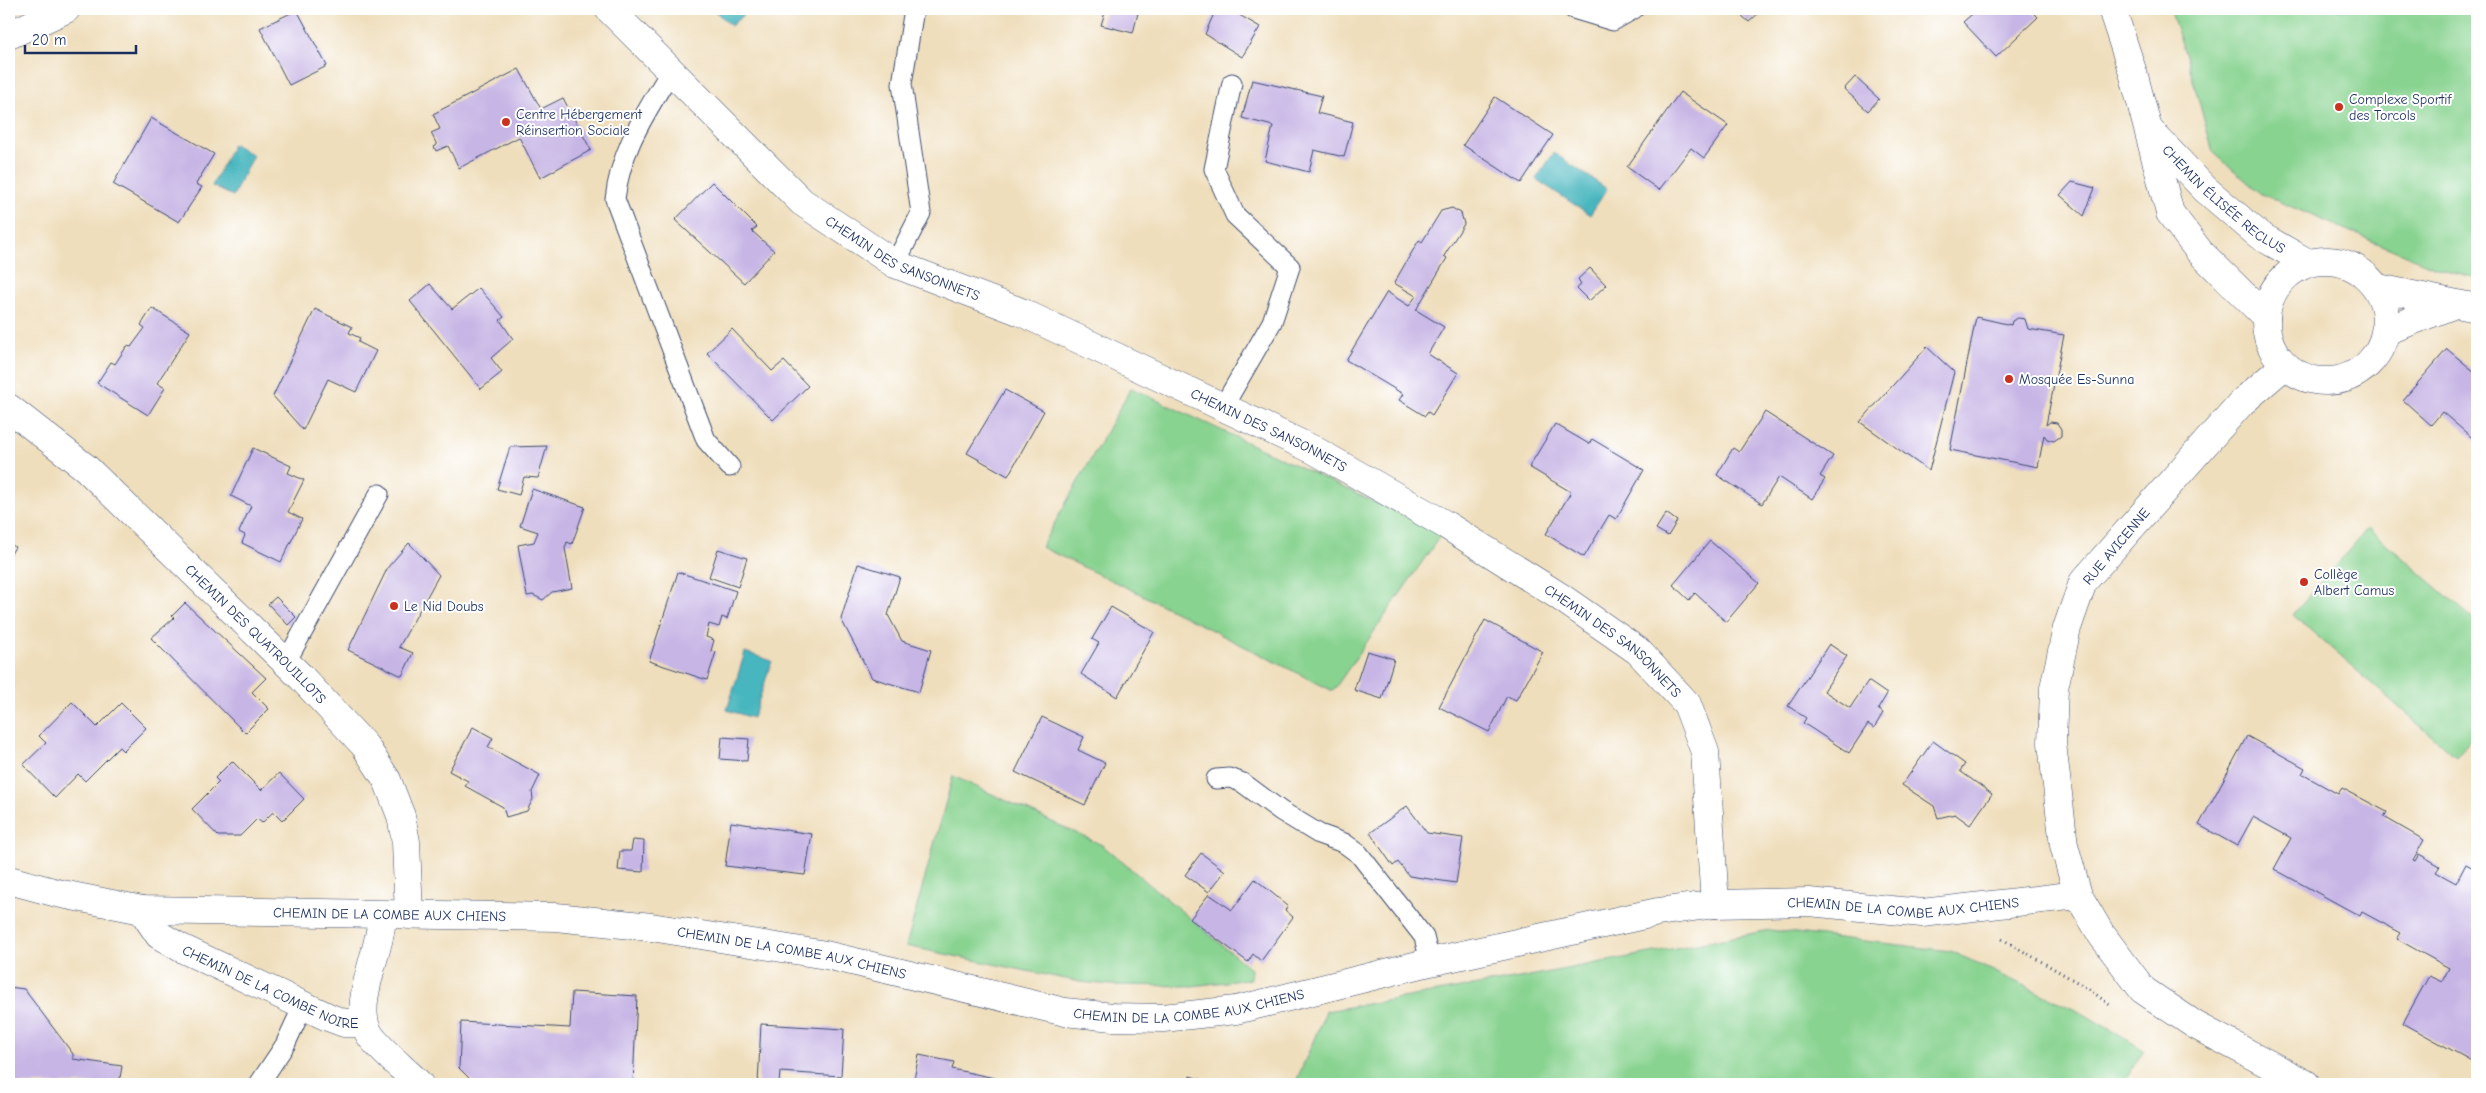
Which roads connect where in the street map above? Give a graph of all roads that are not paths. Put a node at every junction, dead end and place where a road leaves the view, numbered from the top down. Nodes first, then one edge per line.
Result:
1 (66, 9) edge
2 (609, 9) edge
3 (914, 9) edge
4 (1573, 9) edge
5 (1634, 9) edge
6 (2112, 9) edge
7 (9, 35) edge
8 (670, 72) junction
9 (1232, 83) dead end
10 (2147, 128) junction
11 (2308, 263) junction
12 (895, 264) junction
13 (2378, 288) junction
14 (2466, 306) edge
15 (2266, 317) junction
16 (2386, 331) junction
17 (2285, 365) junction
18 (1223, 407) junction
19 (9, 408) edge
20 (730, 467) dead end
21 (379, 494) dead end
22 (286, 662) junction
23 (1216, 779) dead end
24 (9, 880) edge
25 (2078, 895) junction
26 (1715, 904) junction
27 (142, 910) junction
28 (382, 915) junction
29 (409, 915) junction
30 (1430, 962) junction
31 (303, 1006) junction
32 (364, 1023) junction
33 (259, 1084) edge
34 (420, 1084) edge
35 (2306, 1084) edge

1 - 7 street
2 - 8 street, CHEMIN DES SANSONNETS
3 - 12 lane
4 - 5 lane
6 - 10 street, CHEMIN ÉLISÉE RECLUS
8 - 12 street, CHEMIN DES SANSONNETS
8 - 20 lane
9 - 18 lane
10 - 11 street, CHEMIN ÉLISÉE RECLUS
10 - 15 street, CHEMIN ÉLISÉE RECLUS
11 - 13 street
11 - 15 street
12 - 18 street, CHEMIN DES SANSONNETS
13 - 14 street
13 - 16 street
14 - 16 street
15 - 17 street
16 - 17 street
17 - 25 street, RUE AVICENNE
18 - 26 street, CHEMIN DES SANSONNETS
19 - 22 street, CHEMIN DES QUATROUILLOTS
21 - 22 lane
22 - 29 street, CHEMIN DES QUATROUILLOTS
23 - 30 lane
24 - 27 street, CHEMIN DE LA COMBE AUX CHIENS
25 - 26 street, CHEMIN DE LA COMBE AUX CHIENS
25 - 35 street
26 - 30 street, CHEMIN DE LA COMBE AUX CHIENS
27 - 28 street, CHEMIN DE LA COMBE AUX CHIENS
27 - 31 street, CHEMIN DE LA COMBE NOIRE
28 - 29 street, CHEMIN DE LA COMBE AUX CHIENS
28 - 32 street
29 - 30 street, CHEMIN DE LA COMBE AUX CHIENS
31 - 32 street, CHEMIN DE LA COMBE NOIRE
31 - 33 lane
32 - 34 street, CHEMIN DE LA COMBE NOIRE

